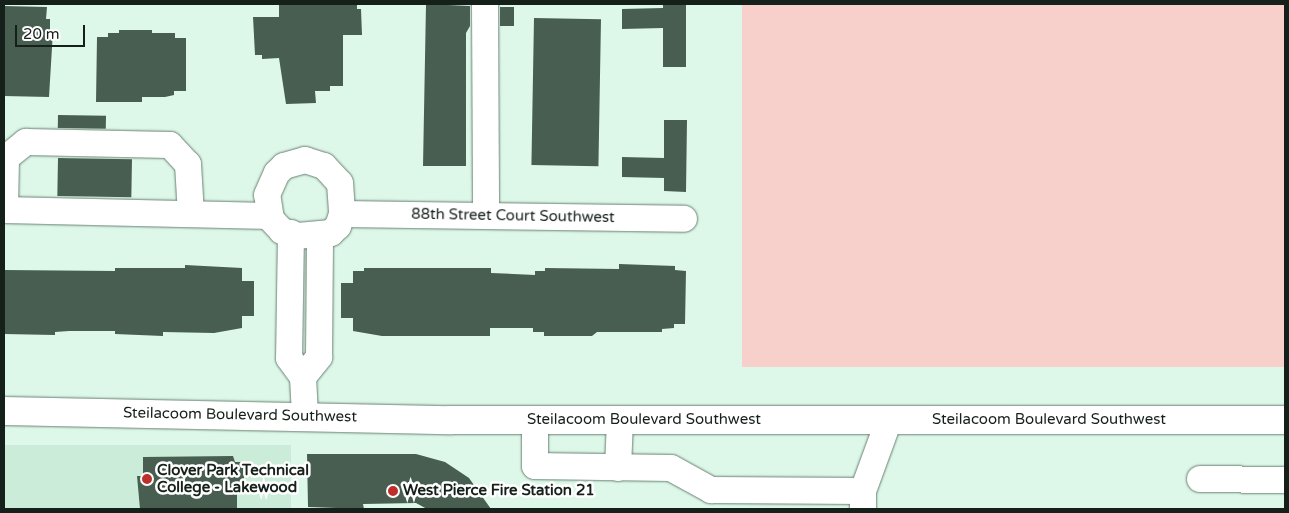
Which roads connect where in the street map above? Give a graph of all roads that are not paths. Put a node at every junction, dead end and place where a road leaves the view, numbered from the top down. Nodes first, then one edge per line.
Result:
1 (485, 4) edge
2 (5, 210) edge
3 (191, 214) junction
4 (342, 214) junction
5 (270, 216) junction
6 (486, 216) junction
7 (684, 219) dead end
8 (291, 233) junction
9 (320, 236) junction
10 (303, 377) junction
11 (4, 411) edge
12 (305, 416) junction
13 (534, 420) junction
14 (620, 420) junction
15 (889, 420) junction
16 (1285, 420) edge
17 (618, 468) junction
18 (1200, 479) dead end
19 (1285, 480) edge
20 (863, 500) edge

1 - 6 street
2 - 3 street
2 - 3 street
3 - 5 street
4 - 5 street
4 - 6 street, 88th Street Court Southwest
4 - 9 street
5 - 8 street
6 - 7 street, 88th Street Court Southwest
8 - 9 street
8 - 10 street
9 - 10 street
10 - 12 street
11 - 12 main road, Steilacoom Boulevard Southwest
12 - 13 main road, Steilacoom Boulevard Southwest
13 - 14 main road, Steilacoom Boulevard Southwest
13 - 17 street
14 - 15 main road, Steilacoom Boulevard Southwest
14 - 17 street
15 - 16 main road, Steilacoom Boulevard Southwest
15 - 20 street
17 - 20 street
18 - 19 street

